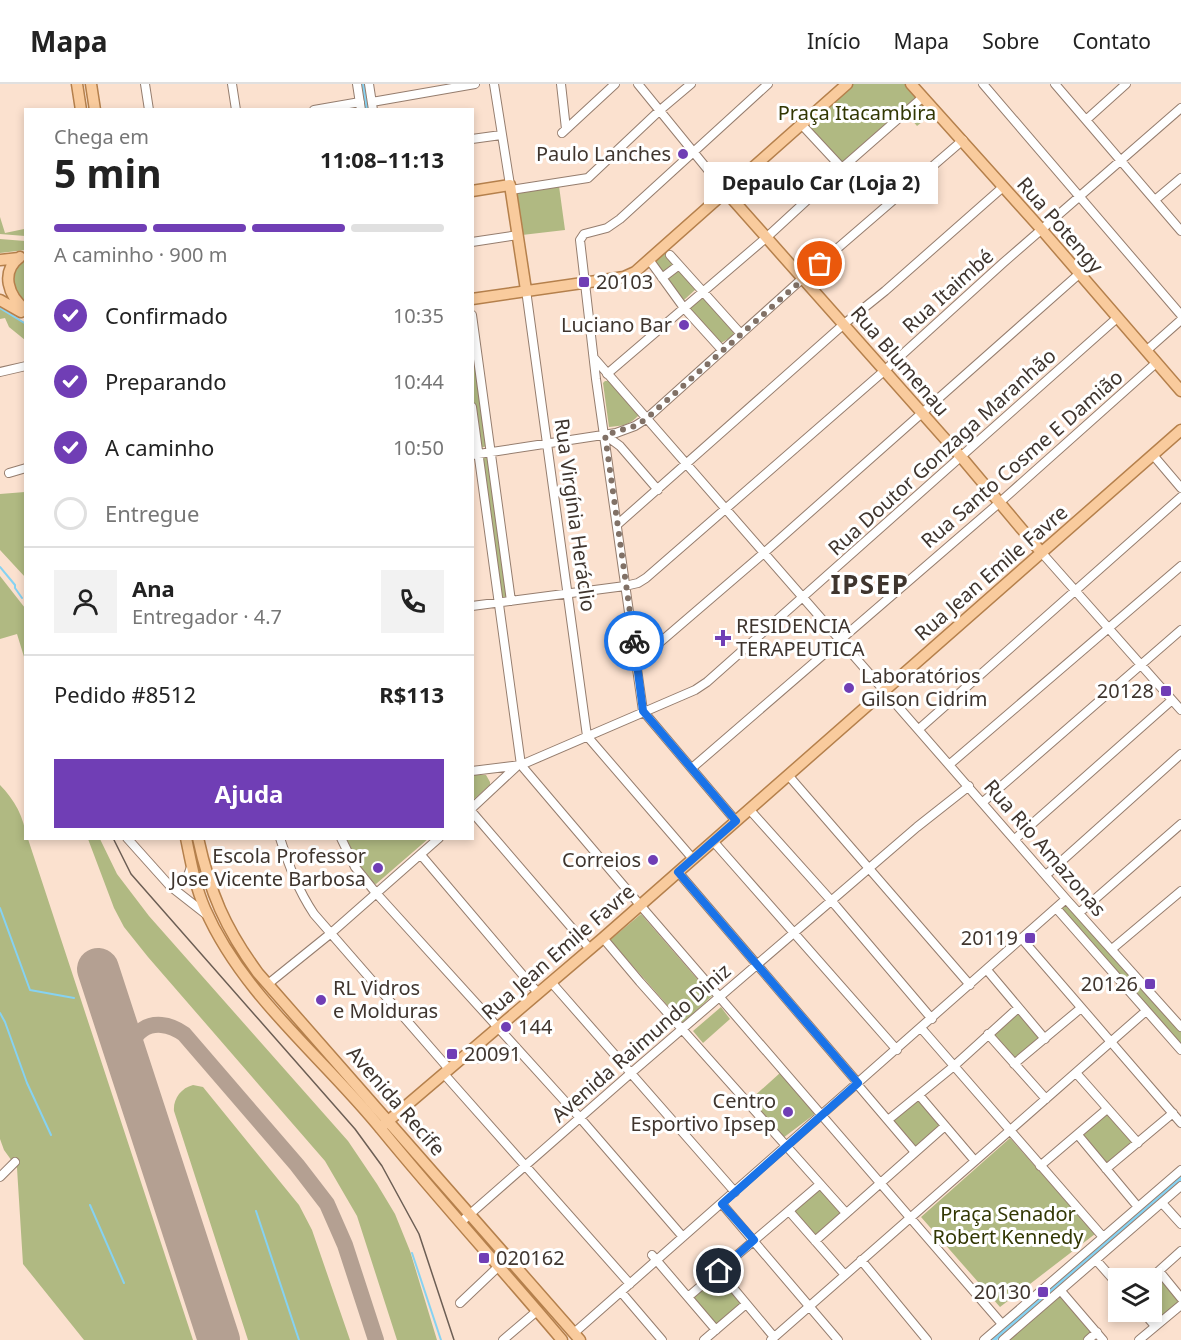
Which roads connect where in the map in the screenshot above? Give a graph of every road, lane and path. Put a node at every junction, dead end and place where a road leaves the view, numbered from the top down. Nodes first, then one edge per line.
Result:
1 (77, 84) edge
2 (91, 84) edge
3 (146, 84) edge
4 (232, 84) edge
5 (357, 84) edge
6 (369, 84) edge
7 (475, 84) edge
8 (494, 84) edge
9 (561, 84) edge
10 (615, 84) edge
11 (638, 84) edge
12 (691, 84) edge
13 (768, 84) edge
14 (847, 84) edge
15 (911, 84) edge
16 (983, 84) edge
17 (1055, 84) edge
18 (1126, 84) edge
19 (923, 98) junction
20 (360, 106) edge
21 (373, 106) edge
22 (81, 108) edge
23 (95, 108) edge
24 (149, 108) edge
25 (236, 108) edge
26 (337, 108) edge
27 (1181, 108) edge
28 (659, 111) junction
29 (1086, 120) junction
30 (802, 125) junction
31 (501, 135) junction
32 (474, 139) edge
33 (963, 140) junction
34 (694, 152) junction
35 (1120, 161) junction
36 (842, 168) junction
37 (1181, 178) edge
38 (1003, 187) junction
39 (510, 188) junction
40 (474, 191) edge
41 (726, 192) junction
42 (1080, 196) junction
43 (1155, 200) junction
44 (1042, 230) junction
45 (1181, 231) edge
46 (518, 236) junction
47 (767, 237) junction
48 (474, 242) edge
49 (670, 255) dead end
50 (21, 256) edge
51 (0, 260) edge
52 (650, 261) junction
53 (678, 265) junction
54 (1079, 274) junction
55 (662, 278) junction
56 (803, 278) junction
57 (584, 282) junction
58 (0, 284) edge
59 (523, 288) junction
60 (702, 291) junction
61 (474, 299) edge
62 (0, 300) edge
63 (24, 308) edge
64 (684, 308) junction
65 (24, 314) edge
66 (1181, 315) edge
67 (1117, 318) junction
68 (1181, 320) edge
69 (844, 324) junction
70 (474, 329) edge
71 (741, 334) junction
72 (722, 350) junction
73 (1146, 351) junction
74 (594, 358) junction
75 (1156, 363) junction
76 (24, 366) edge
77 (884, 371) junction
78 (0, 372) edge
79 (607, 374) junction
80 (1181, 391) edge
81 (921, 412) junction
82 (646, 419) junction
83 (474, 430) edge
84 (1181, 430) edge
85 (605, 435) junction
86 (547, 444) junction
87 (491, 452) junction
88 (476, 454) edge
89 (1153, 455) junction
90 (962, 458) junction
91 (686, 464) junction
92 (24, 469) edge
93 (9, 473) dead end
94 (1181, 488) edge
95 (658, 490) junction
96 (1181, 497) edge
97 (999, 502) junction
98 (726, 509) junction
99 (618, 524) junction
100 (765, 552) junction
101 (1041, 552) junction
102 (1181, 566) edge
103 (625, 586) junction
104 (1077, 590) junction
105 (567, 594) junction
106 (804, 596) junction
107 (511, 601) junction
108 (498, 603) junction
109 (474, 606) edge
110 (1108, 628) junction
111 (1181, 630) edge
112 (841, 640) junction
113 (637, 662) junction
114 (1141, 664) junction
115 (885, 690) junction
116 (1172, 700) junction
117 (1181, 710) edge
118 (643, 711) junction
119 (919, 729) junction
120 (587, 736) junction
121 (1181, 754) edge
122 (950, 764) junction
123 (519, 766) junction
124 (692, 768) junction
125 (475, 770) edge
126 (789, 775) junction
127 (960, 776) junction
128 (969, 786) junction
129 (494, 788) junction
130 (953, 796) junction
131 (983, 802) junction
132 (474, 808) edge
133 (749, 809) junction
134 (474, 812) edge
135 (736, 821) junction
136 (1181, 824) edge
137 (1015, 839) junction
138 (129, 840) edge
139 (186, 840) edge
140 (198, 840) edge
141 (281, 840) edge
142 (342, 840) edge
143 (437, 840) edge
144 (713, 841) junction
145 (421, 855) junction
146 (693, 859) junction
147 (191, 867) junction
148 (869, 869) junction
149 (678, 872) junction
150 (1046, 875) junction
151 (170, 886) junction
152 (1181, 891) edge
153 (376, 893) junction
154 (1066, 899) junction
155 (832, 901) junction
156 (640, 905) junction
157 (1056, 908) junction
158 (1079, 913) junction
159 (208, 916) junction
160 (330, 934) junction
161 (794, 934) junction
162 (603, 938) junction
163 (1022, 939) junction
164 (590, 949) junction
165 (1112, 949) junction
166 (757, 965) junction
167 (987, 970) junction
168 (551, 982) junction
169 (268, 984) junction
170 (970, 985) junction
171 (538, 993) junction
172 (720, 998) junction
173 (1018, 1008) junction
174 (1081, 1008) junction
175 (1146, 1011) junction
176 (932, 1019) junction
177 (1181, 1027) edge
178 (498, 1028) junction
179 (921, 1028) junction
180 (682, 1030) junction
181 (988, 1034) junction
182 (1045, 1039) junction
183 (1111, 1043) junction
184 (472, 1050) junction
185 (897, 1050) junction
186 (1181, 1050) edge
187 (480, 1059) dead end
188 (1014, 1064) junction
189 (954, 1065) junction
190 (447, 1072) junction
191 (631, 1073) junction
192 (1077, 1074) junction
193 (858, 1084) junction
194 (919, 1095) junction
195 (1046, 1099) junction
196 (1107, 1110) junction
197 (1173, 1113) junction
198 (822, 1115) junction
199 (581, 1119) junction
200 (888, 1120) junction
201 (1181, 1123) edge
202 (385, 1124) junction
203 (945, 1126) junction
204 (1010, 1130) junction
205 (1078, 1135) junction
206 (1138, 1143) junction
207 (786, 1147) junction
208 (915, 1151) junction
209 (975, 1161) junction
210 (15, 1162) dead end
211 (526, 1165) junction
212 (1040, 1166) junction
213 (1106, 1169) junction
214 (1181, 1170) edge
215 (0, 1177) edge
216 (879, 1183) junction
217 (819, 1185) junction
218 (1181, 1186) edge
219 (735, 1192) junction
220 (1162, 1203) junction
221 (722, 1204) junction
222 (1138, 1207) junction
223 (789, 1211) junction
224 (471, 1214) junction
225 (846, 1214) junction
226 (910, 1218) junction
227 (462, 1222) junction
228 (1181, 1224) edge
229 (683, 1237) junction
230 (1103, 1237) junction
231 (754, 1240) junction
232 (815, 1241) junction
233 (1181, 1251) edge
234 (654, 1258) junction
235 (861, 1260) junction
236 (1096, 1260) junction
237 (499, 1266) junction
238 (1162, 1268) edge
239 (719, 1271) junction
240 (1108, 1274) edge
241 (844, 1275) junction
242 (1162, 1275) edge
243 (630, 1284) junction
244 (1061, 1291) junction
245 (621, 1292) junction
246 (688, 1297) junction
247 (1181, 1298) edge
248 (460, 1303) dead end
249 (746, 1304) junction
250 (810, 1305) junction
251 (1181, 1305) edge
252 (537, 1311) junction
253 (1152, 1322) edge
254 (1002, 1324) junction
255 (1155, 1326) junction
256 (716, 1330) junction
257 (1096, 1332) junction
258 (577, 1337) edge
259 (772, 1339) edge
260 (502, 1340) edge
261 (562, 1340) edge
262 (662, 1340) edge
263 (704, 1340) edge
264 (838, 1340) edge
265 (927, 1340) edge
266 (984, 1340) edge
267 (1003, 1340) edge
268 (1088, 1340) edge
269 (1104, 1340) edge
270 (1139, 1340) edge

1 - 22 main road
2 - 23 main road
3 - 24 street
4 - 25 street
5 - 20 street
6 - 21 street
7 - 21 street
8 - 31 street, Rua Virgínia Heráclio
9 - 10 street
11 - 28 street, Rua Blumenau
12 - 28 street
13 - 34 street
14 - 30 main road
15 - 19 main road, Rua Potengy
16 - 42 street
17 - 29 street
18 - 29 street
19 - 33 main road, Rua Potengy
19 - 36 street
20 - 26 street
27 - 35 street, Rua Itaimbé
28 - 34 street, Rua Blumenau
28 - 39 street
29 - 35 street
30 - 36 street
30 - 41 main road
31 - 32 street
31 - 39 street, Rua Virgínia Heráclio
33 - 38 main road, Rua Potengy
33 - 56 street
34 - 41 street, Rua Blumenau
34 - 57 street
35 - 42 street, Rua Itaimbé
35 - 43 street
36 - 47 street
37 - 43 street
38 - 44 main road, Rua Potengy
38 - 69 street
39 - 40 main road
39 - 46 main road, Rua Virgínia Heráclio
41 - 47 main road, Rua Blumenau
41 - 52 main road
42 - 44 street, Rua Itaimbé
42 - 66 street
43 - 45 street
44 - 54 main road, Rua Potengy
44 - 77 street, Rua Itaimbé
46 - 48 street
46 - 59 main road, Rua Virgínia Heráclio
47 - 56 main road, Rua Blumenau
47 - 60 street
49 - 53 street
50 - 51 main road
50 - 58 main road
50 - 63 main road
52 - 55 street
52 - 57 main road
53 - 55 street
53 - 60 street
54 - 67 main road, Rua Potengy
54 - 81 street
55 - 64 street
56 - 69 main road, Rua Blumenau
56 - 71 street
57 - 59 main road
57 - 74 street
59 - 61 main road
59 - 86 street, Rua Virgínia Heráclio
60 - 64 street
60 - 71 street
62 - 65 main road
64 - 72 street
64 - 79 street
67 - 73 main road, Rua Potengy
67 - 90 street, Rua Doutor Gonzaga Maranhão
68 - 73 street
69 - 77 main road, Rua Blumenau
69 - 91 street
70 - 87 street
71 - 72 street
72 - 82 street
73 - 75 main road, Rua Potengy
74 - 79 street, Rua Rio Amazonas
74 - 85 street
75 - 80 main road, Rua Potengy
75 - 97 street, Rua Santo Cosme E Damião
76 - 78 street
77 - 81 main road, Rua Blumenau
77 - 98 street, Rua Itaimbé
79 - 82 street, Rua Rio Amazonas
81 - 90 main road, Rua Blumenau
81 - 100 street
82 - 85 street
82 - 91 street, Rua Rio Amazonas
83 - 88 street
84 - 89 main road, Rua Jean Emile Favre
85 - 86 street
85 - 95 street
85 - 99 street
86 - 87 street
86 - 105 street, Rua Virgínia Heráclio
87 - 88 street
87 - 107 street
88 - 108 street
89 - 94 street
89 - 101 main road, Rua Jean Emile Favre
90 - 97 main road, Rua Blumenau
90 - 106 street, Rua Doutor Gonzaga Maranhão
91 - 95 street
91 - 98 street, Rua Rio Amazonas
92 - 93 street
95 - 99 street
96 - 104 street
97 - 101 main road, Rua Blumenau
97 - 112 street, Rua Santo Cosme E Damião
98 - 100 street, Rua Rio Amazonas
98 - 103 street, Rua Itaimbé
99 - 103 street
100 - 106 street, Rua Rio Amazonas
100 - 113 street
101 - 104 street
101 - 115 main road, Rua Jean Emile Favre
102 - 110 street
103 - 105 street, Rua Itaimbé
103 - 113 street
104 - 110 street
104 - 119 street
105 - 107 street, Rua Itaimbé
105 - 120 street, Rua Virgínia Heráclio
106 - 112 street, Rua Rio Amazonas
106 - 118 street, Rua Doutor Gonzaga Maranhão
107 - 108 street, Rua Itaimbé
108 - 109 street, Rua Itaimbé
108 - 123 street
110 - 114 street
110 - 122 street
111 - 114 street
112 - 115 street, Rua Rio Amazonas
112 - 124 street, Rua Santo Cosme E Damião
113 - 118 street
114 - 116 street
114 - 131 street
115 - 119 street, Rua Rio Amazonas
115 - 126 main road, Rua Jean Emile Favre
116 - 117 street
116 - 137 street
118 - 120 street, Rua Doutor Gonzaga Maranhão
118 - 124 street
119 - 122 street, Rua Rio Amazonas
120 - 123 street, Rua Doutor Gonzaga Maranhão
120 - 146 street
121 - 150 street
122 - 127 street, Rua Rio Amazonas
123 - 125 street
123 - 129 street
123 - 156 street
124 - 135 street
125 - 129 street
126 - 133 main road, Rua Jean Emile Favre
126 - 148 street
127 - 128 street, Rua Rio Amazonas
127 - 130 street, Avenida Raimundo Diniz
128 - 130 street, Avenida Raimundo Diniz
128 - 131 street, Rua Rio Amazonas
129 - 132 street
130 - 148 street, Avenida Raimundo Diniz
131 - 137 street, Rua Rio Amazonas
133 - 135 main road, Rua Jean Emile Favre
133 - 155 street
134 - 164 street
135 - 144 main road, Rua Jean Emile Favre
136 - 158 street
137 - 150 street, Rua Rio Amazonas
138 - 151 street
139 - 147 main road, Avenida Recife
140 - 169 main road, Avenida Recife
141 - 160 street
142 - 153 street
143 - 145 street
144 - 146 main road, Rua Jean Emile Favre
144 - 161 street
145 - 153 street
145 - 171 street
146 - 149 main road, Rua Jean Emile Favre
147 - 151 street
147 - 159 main road, Avenida Recife
148 - 155 street, Avenida Raimundo Diniz
148 - 170 street
149 - 156 main road, Rua Jean Emile Favre
149 - 166 street
150 - 154 street, Rua Rio Amazonas
151 - 159 street
152 - 165 street
153 - 160 street
153 - 178 street
154 - 157 street
154 - 158 street, Rua Rio Amazonas
155 - 161 street, Avenida Raimundo Diniz
155 - 176 street
156 - 162 main road, Rua Jean Emile Favre
156 - 172 street
157 - 163 street
157 - 175 street, Rua Rio Amazonas
158 - 165 street, Rua Rio Amazonas
159 - 202 main road, Avenida Recife
160 - 169 street
160 - 190 street
161 - 166 street, Avenida Raimundo Diniz
161 - 185 street
162 - 164 main road, Rua Jean Emile Favre
162 - 180 street
163 - 167 street
163 - 174 street
164 - 168 main road, Rua Jean Emile Favre
165 - 177 street, Rua Rio Amazonas
166 - 172 street, Avenida Raimundo Diniz
166 - 193 street
167 - 170 street
167 - 173 street
168 - 171 main road, Rua Jean Emile Favre
168 - 191 street
169 - 202 main road, Avenida Recife
170 - 176 street
171 - 178 main road, Rua Jean Emile Favre
172 - 180 street, Avenida Raimundo Diniz
172 - 198 street
173 - 181 street
173 - 182 street
174 - 182 street
174 - 183 street
175 - 183 street
175 - 186 street, Rua Rio Amazonas
176 - 179 street
178 - 184 main road, Rua Jean Emile Favre
178 - 199 street
179 - 185 street
179 - 189 street
180 - 191 street, Avenida Raimundo Diniz
180 - 207 street
181 - 188 street
181 - 189 street
182 - 188 street
183 - 192 street
183 - 197 street
184 - 187 street
184 - 190 main road, Rua Jean Emile Favre
185 - 193 street
188 - 195 street
189 - 194 street
189 - 204 street
190 - 202 main road, Rua Jean Emile Favre
190 - 211 street
191 - 199 street, Avenida Raimundo Diniz
191 - 219 street
192 - 195 street
192 - 196 street
193 - 198 street
193 - 200 street
194 - 200 street
194 - 203 street
195 - 204 street
196 - 205 street
196 - 206 street
197 - 201 street
197 - 206 street
198 - 207 street
198 - 216 street
199 - 211 street, Avenida Raimundo Diniz
199 - 229 street
200 - 208 street
202 - 224 main road, Avenida Recife
202 - 227 main road, Avenida Recife
203 - 208 street
203 - 209 street
204 - 209 street
204 - 212 street
205 - 212 street
205 - 213 street
206 - 213 street
207 - 217 street
207 - 219 street
208 - 216 street
209 - 226 street
210 - 215 street
211 - 224 street, Avenida Raimundo Diniz
211 - 243 street
212 - 230 street
213 - 222 street
214 - 222 street
216 - 225 street
216 - 226 street
217 - 223 street
217 - 225 street
218 - 220 street
219 - 221 street
220 - 228 street
220 - 236 street
221 - 229 street
221 - 231 street
222 - 230 street
223 - 231 street
223 - 232 street
224 - 227 street, Avenida Raimundo Diniz
224 - 258 main road, Avenida Recife
225 - 232 street
226 - 235 street
226 - 254 street
227 - 237 main road, Avenida Recife
229 - 234 street
230 - 254 street
231 - 239 street
231 - 250 street
232 - 241 street
233 - 238 street
234 - 243 street
234 - 246 street
235 - 241 street
235 - 265 street
236 - 240 street
236 - 244 street
237 - 248 street
237 - 252 main road, Avenida Recife
239 - 246 street
239 - 249 street
241 - 250 street
242 - 247 street
243 - 245 street
244 - 257 street
244 - 267 street
245 - 258 street
245 - 262 street
246 - 256 street
249 - 256 street
249 - 259 street
250 - 259 street
250 - 264 street
251 - 255 street
252 - 260 street
252 - 261 main road, Avenida Recife
253 - 255 street
254 - 266 street
255 - 270 street
256 - 263 street
257 - 268 street
257 - 269 street

